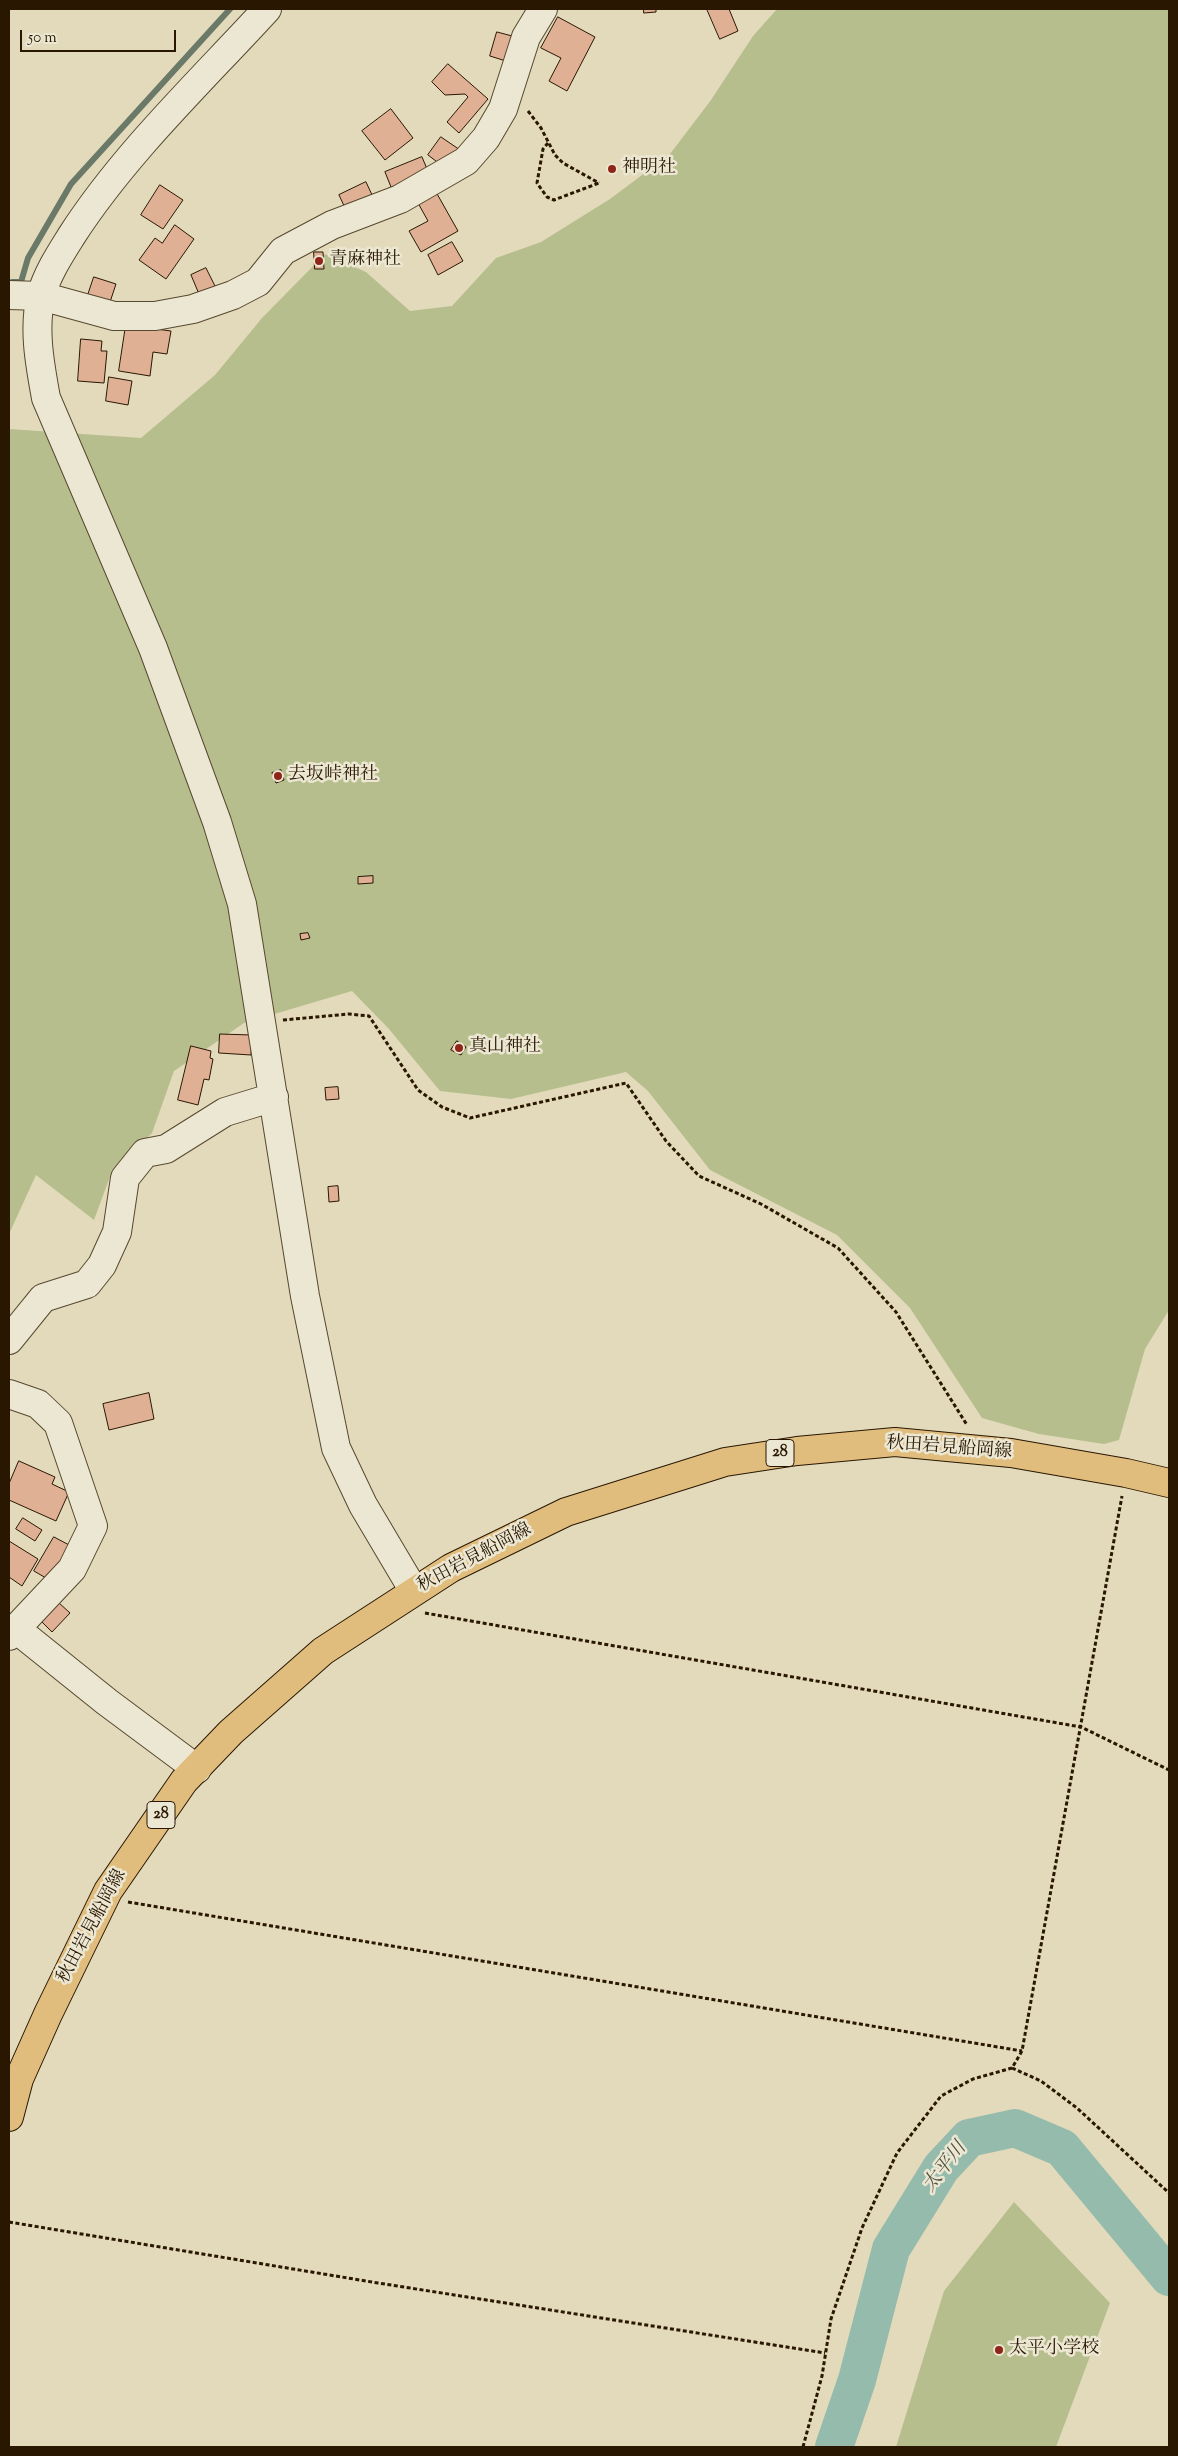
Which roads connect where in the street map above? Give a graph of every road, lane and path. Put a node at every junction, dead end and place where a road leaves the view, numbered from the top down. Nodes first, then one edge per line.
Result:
1 (267, 9) edge
2 (543, 9) edge
3 (528, 111) dead end
4 (548, 143) junction
5 (9, 295) edge
6 (41, 296) junction
7 (263, 1022) junction
8 (274, 1096) junction
9 (9, 1340) edge
10 (9, 1394) edge
11 (983, 1450) junction
12 (1126, 1473) junction
13 (1169, 1483) edge
14 (414, 1591) junction
15 (392, 1606) junction
16 (12, 1633) edge
17 (1081, 1727) junction
18 (197, 1769) junction
19 (1169, 1770) edge
20 (104, 1898) junction
21 (1022, 2051) junction
22 (1012, 2068) junction
23 (9, 2117) edge
24 (1169, 2193) edge
25 (9, 2222) edge
26 (826, 2353) junction
27 (803, 2447) edge

1 - 6 street
2 - 6 street
3 - 4 path
4 - 4 path
5 - 6 street
6 - 7 street
7 - 8 street
7 - 11 path
8 - 9 street
8 - 14 street
10 - 16 street
11 - 12 main road, 秋田岩見船岡線 / 28
11 - 14 main road, 秋田岩見船岡線 / 28
12 - 13 main road, 秋田岩見船岡線 / 28
12 - 17 path
14 - 15 main road, 秋田岩見船岡線 / 28
15 - 17 path
15 - 18 main road, 秋田岩見船岡線 / 28
16 - 18 street
17 - 19 path
17 - 21 path
18 - 20 main road, 秋田岩見船岡線 / 28
20 - 21 path
20 - 23 main road, 秋田岩見船岡線 / 28
21 - 22 path
22 - 24 path
22 - 26 path
25 - 26 path
26 - 27 path

